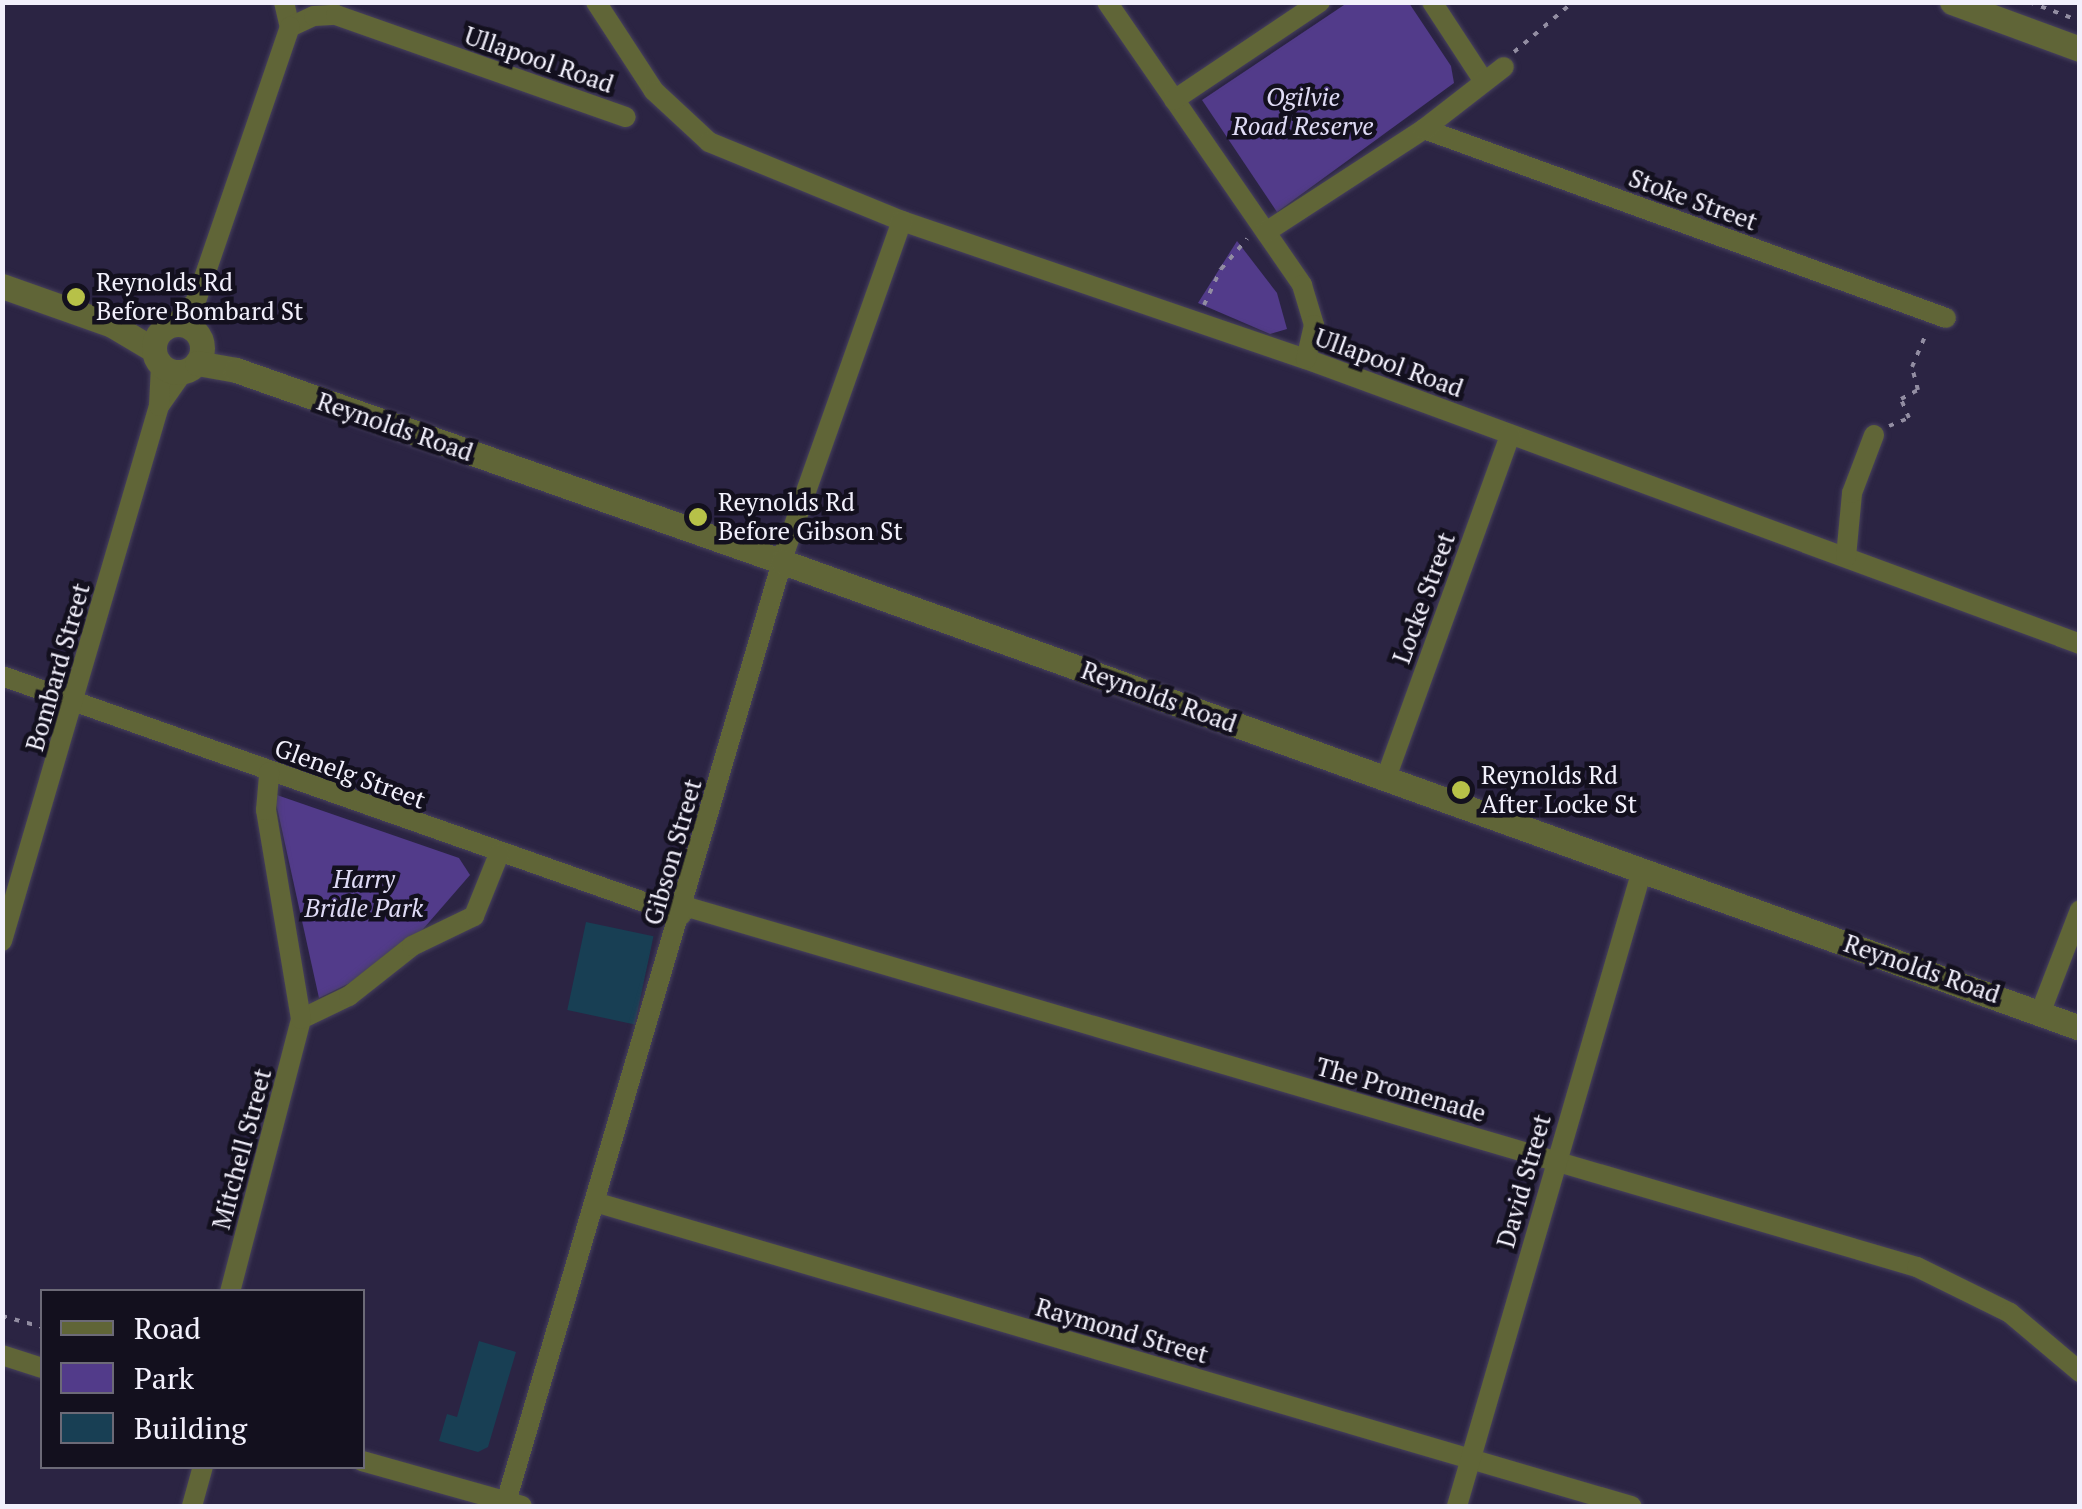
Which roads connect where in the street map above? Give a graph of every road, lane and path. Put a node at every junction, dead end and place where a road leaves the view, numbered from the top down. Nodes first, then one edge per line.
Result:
1 (284, 2) edge
2 (596, 2) edge
3 (1107, 2) edge
4 (1320, 2) edge
5 (1432, 2) edge
6 (1572, 2) edge
7 (1952, 2) edge
8 (2030, 2) edge
9 (2080, 21) edge
10 (290, 27) junction
11 (2080, 49) edge
12 (1504, 67) joint
13 (1482, 80) junction
14 (1174, 100) junction
15 (626, 117) dead end
16 (1424, 129) junction
17 (902, 220) junction
18 (1256, 235) junction
19 (2, 286) edge
20 (1946, 318) dead end
21 (1196, 322) junction
22 (178, 347) junction
23 (1306, 360) junction
24 (1510, 434) junction
25 (1874, 435) dead end
26 (1846, 557) junction
27 (782, 562) junction
28 (2080, 644) edge
29 (2, 676) edge
30 (75, 703) junction
31 (270, 772) junction
32 (1386, 778) junction
33 (499, 854) junction
34 (1642, 870) junction
35 (2080, 910) edge
36 (682, 911) junction
37 (2, 941) edge
38 (2042, 1010) junction
39 (301, 1019) junction
40 (2080, 1028) edge
41 (1555, 1160) junction
42 (598, 1203) junction
43 (231, 1289) edge
44 (2, 1316) edge
45 (40, 1327) edge
46 (2, 1355) edge
47 (40, 1367) edge
48 (2080, 1372) edge
49 (1471, 1460) junction
50 (365, 1462) edge
51 (202, 1469) edge
52 (514, 1504) edge
53 (192, 1506) edge
54 (1457, 1506) edge
55 (1632, 1506) edge

1 - 10 street
2 - 17 street, Ullapool Road
3 - 14 street
4 - 14 street
5 - 13 street
6 - 12 path
7 - 11 street
8 - 9 path
10 - 15 street, Ullapool Road
10 - 22 street
12 - 13 street
13 - 16 street
14 - 18 street
16 - 18 street
16 - 20 street, Stoke Street
17 - 21 street, Ullapool Road
17 - 27 street, Gibson Street
18 - 21 path
18 - 23 street
19 - 22 street
21 - 23 street, Ullapool Road
22 - 27 street, Reynolds Road
22 - 30 street, Bombard Street
23 - 24 street, Ullapool Road
24 - 26 street, Ullapool Road
24 - 32 street, Locke Street
25 - 26 street
26 - 28 street, Ullapool Road
27 - 32 street, Reynolds Road
27 - 36 street, Gibson Street
29 - 30 street, Glenelg Street
30 - 31 street, Glenelg Street
30 - 37 street, Bombard Street
31 - 33 street, Glenelg Street
31 - 39 street
32 - 34 street, Reynolds Road
33 - 36 street, Glenelg Street
33 - 39 street
34 - 38 street, Reynolds Road
34 - 41 street, David Street
35 - 38 street
36 - 41 street, The Promenade
36 - 42 street, Gibson Street
38 - 40 street, Reynolds Road
39 - 43 street, Mitchell Street
41 - 48 street, The Promenade
41 - 49 street, David Street
42 - 49 street, Raymond Street
42 - 52 street, Gibson Street
44 - 45 path
46 - 47 street
49 - 54 street, David Street
49 - 55 street, Raymond Street
50 - 52 street
51 - 53 street

